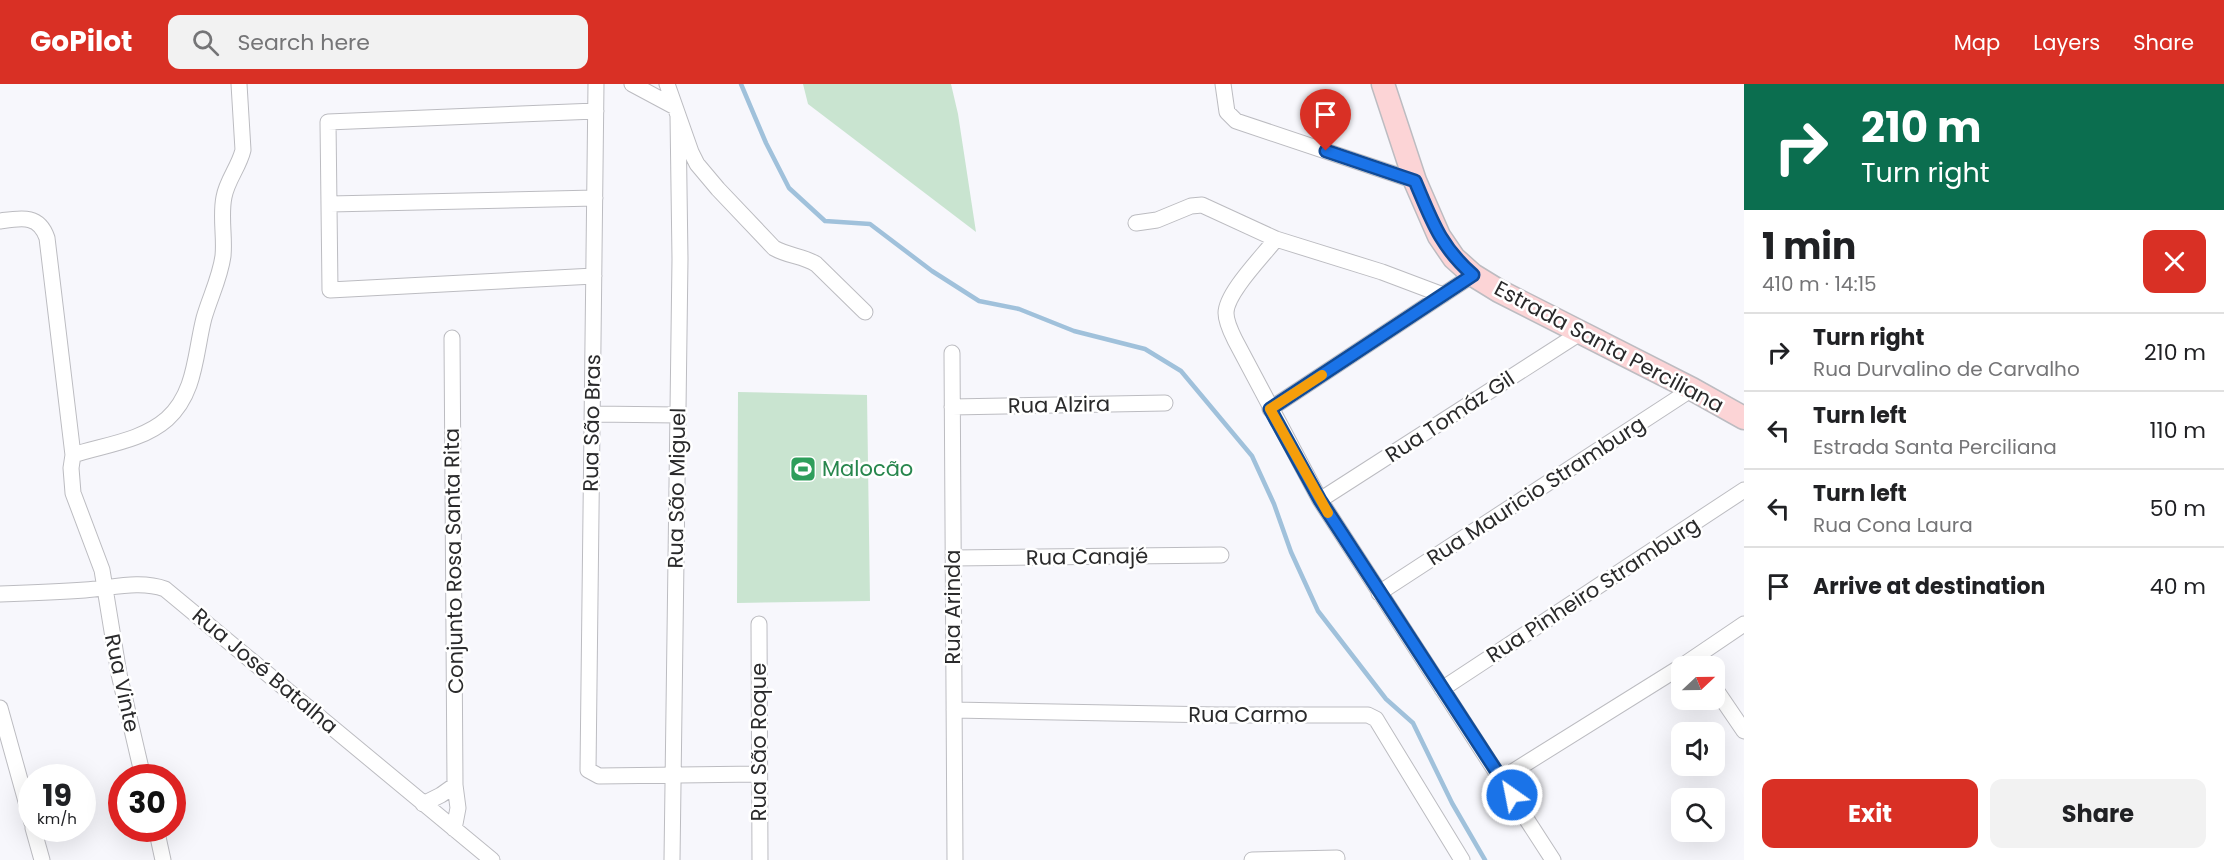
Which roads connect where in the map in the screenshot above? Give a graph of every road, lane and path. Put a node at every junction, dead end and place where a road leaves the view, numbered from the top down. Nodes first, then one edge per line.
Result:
1 (239, 84) edge
2 (596, 84) edge
3 (632, 84) edge
4 (667, 84) edge
5 (1223, 84) edge
6 (1383, 84) edge
7 (596, 111) junction
8 (677, 111) junction
9 (1415, 181) junction
10 (595, 198) junction
11 (330, 204) junction
12 (0, 221) edge
13 (1136, 223) dead end
14 (1276, 239) junction
15 (1473, 275) junction
16 (594, 276) junction
17 (1443, 295) junction
18 (865, 312) dead end
19 (1580, 333) junction
20 (452, 338) dead end
21 (952, 353) dead end
22 (1692, 389) junction
23 (1165, 403) dead end
24 (952, 406) junction
25 (1270, 409) junction
26 (593, 414) junction
27 (678, 415) junction
28 (1744, 418) edge
29 (73, 455) junction
30 (1744, 490) edge
31 (1320, 500) junction
32 (1221, 555) dead end
33 (953, 558) junction
34 (105, 588) junction
35 (1379, 593) junction
36 (0, 594) edge
37 (759, 624) dead end
38 (1744, 624) edge
39 (1701, 656) edge
40 (1671, 676) edge
41 (1442, 689) junction
42 (1725, 703) edge
43 (0, 708) edge
44 (954, 710) junction
45 (1744, 731) edge
46 (140, 764) edge
47 (18, 773) edge
48 (759, 774) junction
49 (672, 775) junction
50 (1501, 779) junction
51 (455, 785) junction
52 (423, 804) junction
53 (454, 829) junction
54 (37, 842) edge
55 (160, 842) edge
56 (1337, 858) dead end
57 (42, 860) edge
58 (164, 860) edge
59 (492, 860) edge
60 (672, 860) edge
61 (760, 860) edge
62 (955, 860) edge
63 (1252, 860) edge
64 (1462, 860) edge
65 (1553, 860) edge

1 - 29 street
2 - 7 street, Rua São Bras
3 - 8 street
4 - 8 street
5 - 9 street
6 - 9 street, Estrada Santa Perciliana
7 - 10 street, Rua São Bras
7 - 11 street
8 - 18 street
8 - 27 street, Rua São Miguel
9 - 15 street, Estrada Santa Perciliana
10 - 11 street
10 - 16 street, Rua São Bras
11 - 16 street
12 - 29 street, Rua Vinte
13 - 14 street
14 - 17 street
14 - 25 street
15 - 17 street
15 - 19 street, Estrada Santa Perciliana
16 - 26 street, Rua São Bras
17 - 25 street
19 - 22 street, Estrada Santa Perciliana
19 - 31 street, Rua Tomáz Gil
20 - 51 street, Conjunto Rosa Santa Rita
21 - 24 street, Rua Arinda
22 - 28 street, Estrada Santa Perciliana
22 - 35 street, Rua Mauricio Stramburg
23 - 24 street, Rua Alzira
24 - 33 street, Rua Arinda
25 - 31 street
26 - 27 street
26 - 49 street, Rua São Bras
27 - 49 street, Rua São Miguel
29 - 34 street, Rua Vinte
30 - 41 street, Rua Pinheiro Stramburg
31 - 35 street
32 - 33 street, Rua Canajé
33 - 44 street, Rua Arinda
34 - 36 street, Rua José Batalha
34 - 46 street, Rua Vinte
34 - 52 street, Rua José Batalha
35 - 41 street
37 - 48 street, Rua São Roque
38 - 39 street
40 - 50 street
41 - 50 street
42 - 45 street
43 - 47 street
44 - 62 street, Rua Arinda
44 - 64 street, Rua Carmo
48 - 49 street
48 - 61 street, Rua São Roque
49 - 60 street, Rua São Miguel
50 - 65 street
51 - 52 street
51 - 53 street, Conjunto Rosa Santa Rita
52 - 53 street, Rua José Batalha
53 - 59 street, Rua José Batalha
54 - 57 street
55 - 58 street
56 - 63 street

